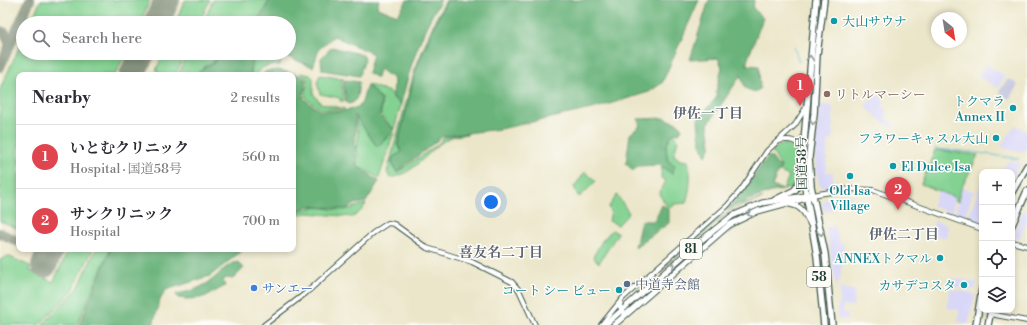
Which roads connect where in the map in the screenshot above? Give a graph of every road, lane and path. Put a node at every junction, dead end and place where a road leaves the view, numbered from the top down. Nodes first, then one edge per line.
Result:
1 (816, 0) edge
2 (824, 0) edge
3 (805, 109) junction
4 (777, 141) junction
5 (802, 153) junction
6 (1027, 166) edge
7 (803, 174) junction
8 (1015, 187) edge
9 (1027, 191) edge
10 (812, 195) junction
11 (806, 197) junction
12 (775, 200) junction
13 (788, 204) junction
14 (1015, 217) edge
15 (979, 228) edge
16 (813, 229) junction
17 (1015, 243) edge
18 (1027, 246) edge
19 (623, 298) junction
20 (979, 308) edge
21 (621, 309) junction
22 (991, 313) edge
23 (995, 313) edge
24 (625, 314) junction
25 (1027, 321) edge
26 (264, 325) edge
27 (535, 325) edge
28 (601, 325) edge
29 (605, 325) edge
30 (614, 325) edge
31 (824, 325) edge
32 (832, 325) edge
33 (976, 325) edge
34 (988, 325) edge

3 -> 1 highway, 国道58号 / 58
2 -> 10 highway, 国道58号 / 58
3 - 4 street
3 - 5 highway, 国道58号 / 58
4 - 5 street
4 - 19 street
5 - 7 highway, 国道58号 / 58
6 - 8 highway
7 - 11 highway, 国道58号 / 58
7 - 12 highway
9 - 14 highway
10 - 11 main road, 81
10 - 15 street
10 -> 32 highway, 国道58号 / 58
11 - 12 main road, 81
11 - 13 main road, 81
11 - 16 highway, 国道58号 / 58
21 -> 12 main road, 81
13 - 16 main road
13 -> 24 main road, 81
16 - 31 highway, 国道58号 / 58
17 - 18 street
19 - 21 street
19 - 28 street
20 - 33 highway
21 - 24 street
21 - 29 main road, 81
22 - 34 highway
23 - 25 street
24 - 30 main road, 81
26 - 27 street

